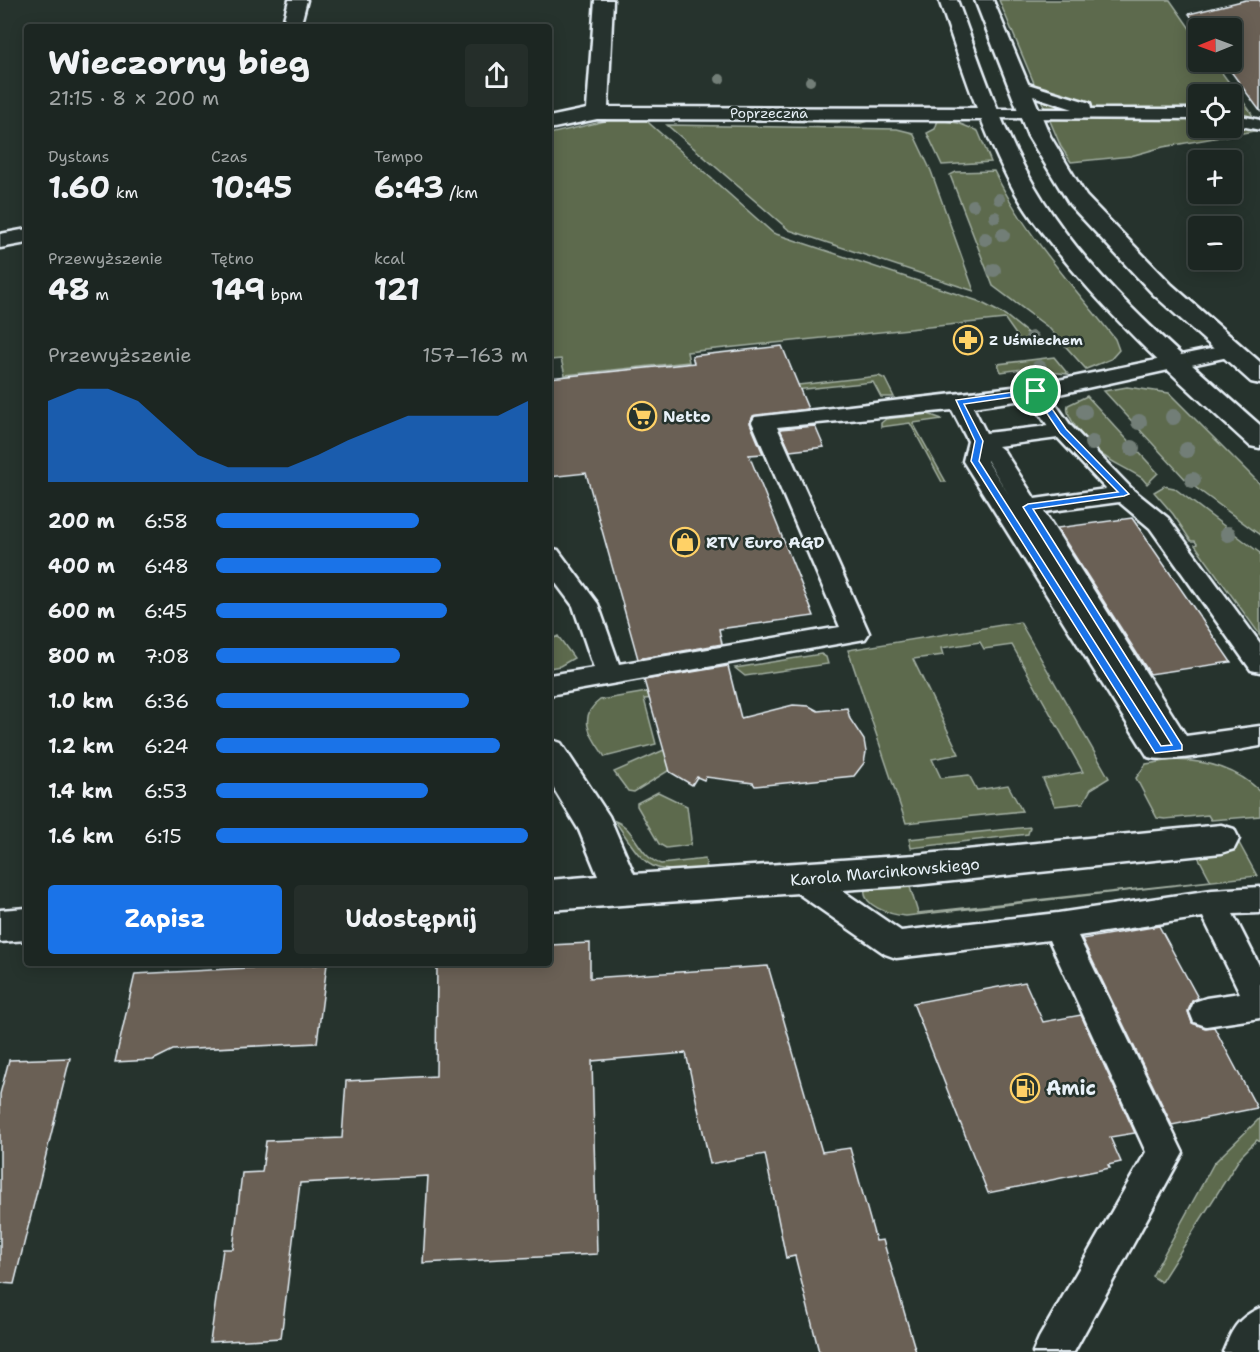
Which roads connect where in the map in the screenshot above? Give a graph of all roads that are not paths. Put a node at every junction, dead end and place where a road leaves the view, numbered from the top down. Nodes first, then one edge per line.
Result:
1 (298, 0) edge
2 (604, 0) edge
3 (948, 0) edge
4 (984, 0) edge
5 (292, 24) edge
6 (1018, 86) junction
7 (597, 113) junction
8 (989, 114) junction
9 (1188, 114) edge
10 (1030, 115) junction
11 (1111, 115) junction
12 (1242, 121) edge
13 (552, 122) edge
14 (1260, 125) edge
15 (24, 237) edge
16 (0, 241) edge
17 (1230, 351) junction
18 (1176, 363) junction
19 (1260, 376) edge
20 (1036, 391) junction
21 (959, 402) junction
22 (1063, 431) junction
23 (1260, 440) edge
24 (979, 441) junction
25 (1124, 494) junction
26 (1028, 507) junction
27 (552, 560) edge
28 (1260, 663) edge
29 (610, 675) junction
30 (552, 685) edge
31 (1257, 741) edge
32 (1179, 748) junction
33 (552, 757) edge
34 (1221, 839) dead end
35 (801, 879) junction
36 (622, 891) junction
37 (552, 895) edge
38 (1260, 900) edge
39 (1212, 903) junction
40 (24, 924) edge
41 (0, 926) edge
42 (1058, 926) junction
43 (1260, 1002) edge
44 (1206, 1012) dead end
45 (1260, 1332) edge
46 (1053, 1352) edge
47 (1247, 1352) edge

1 - 5 main road
2 - 7 main road
3 - 8 main road
4 - 6 main road
6 - 10 main road
6 - 11 lane
7 - 8 main road, Poprzeczna
7 - 13 main road, Poprzeczna
8 - 10 lane
8 - 18 main road
9 - 11 lane
10 - 11 lane
10 - 17 main road
12 - 14 lane
15 - 16 main road
17 - 18 lane
17 - 19 main road
18 - 20 lane
18 - 23 main road
20 - 21 lane
20 - 22 lane
21 - 24 lane
21 - 29 lane
22 - 24 lane
22 - 25 lane
24 - 26 lane
24 - 32 lane
25 - 26 lane
25 - 28 lane
26 - 32 lane
27 - 29 lane
29 - 30 lane
31 - 32 lane
33 - 36 main road
34 - 35 main road, Karola Marcinkowskiego
35 - 36 main road, Karola Marcinkowskiego
35 - 42 lane
36 - 37 main road, Karola Marcinkowskiego
38 - 39 lane
39 - 42 lane
39 - 43 lane
40 - 41 main road
42 - 46 lane
43 - 44 lane
45 - 47 main road

